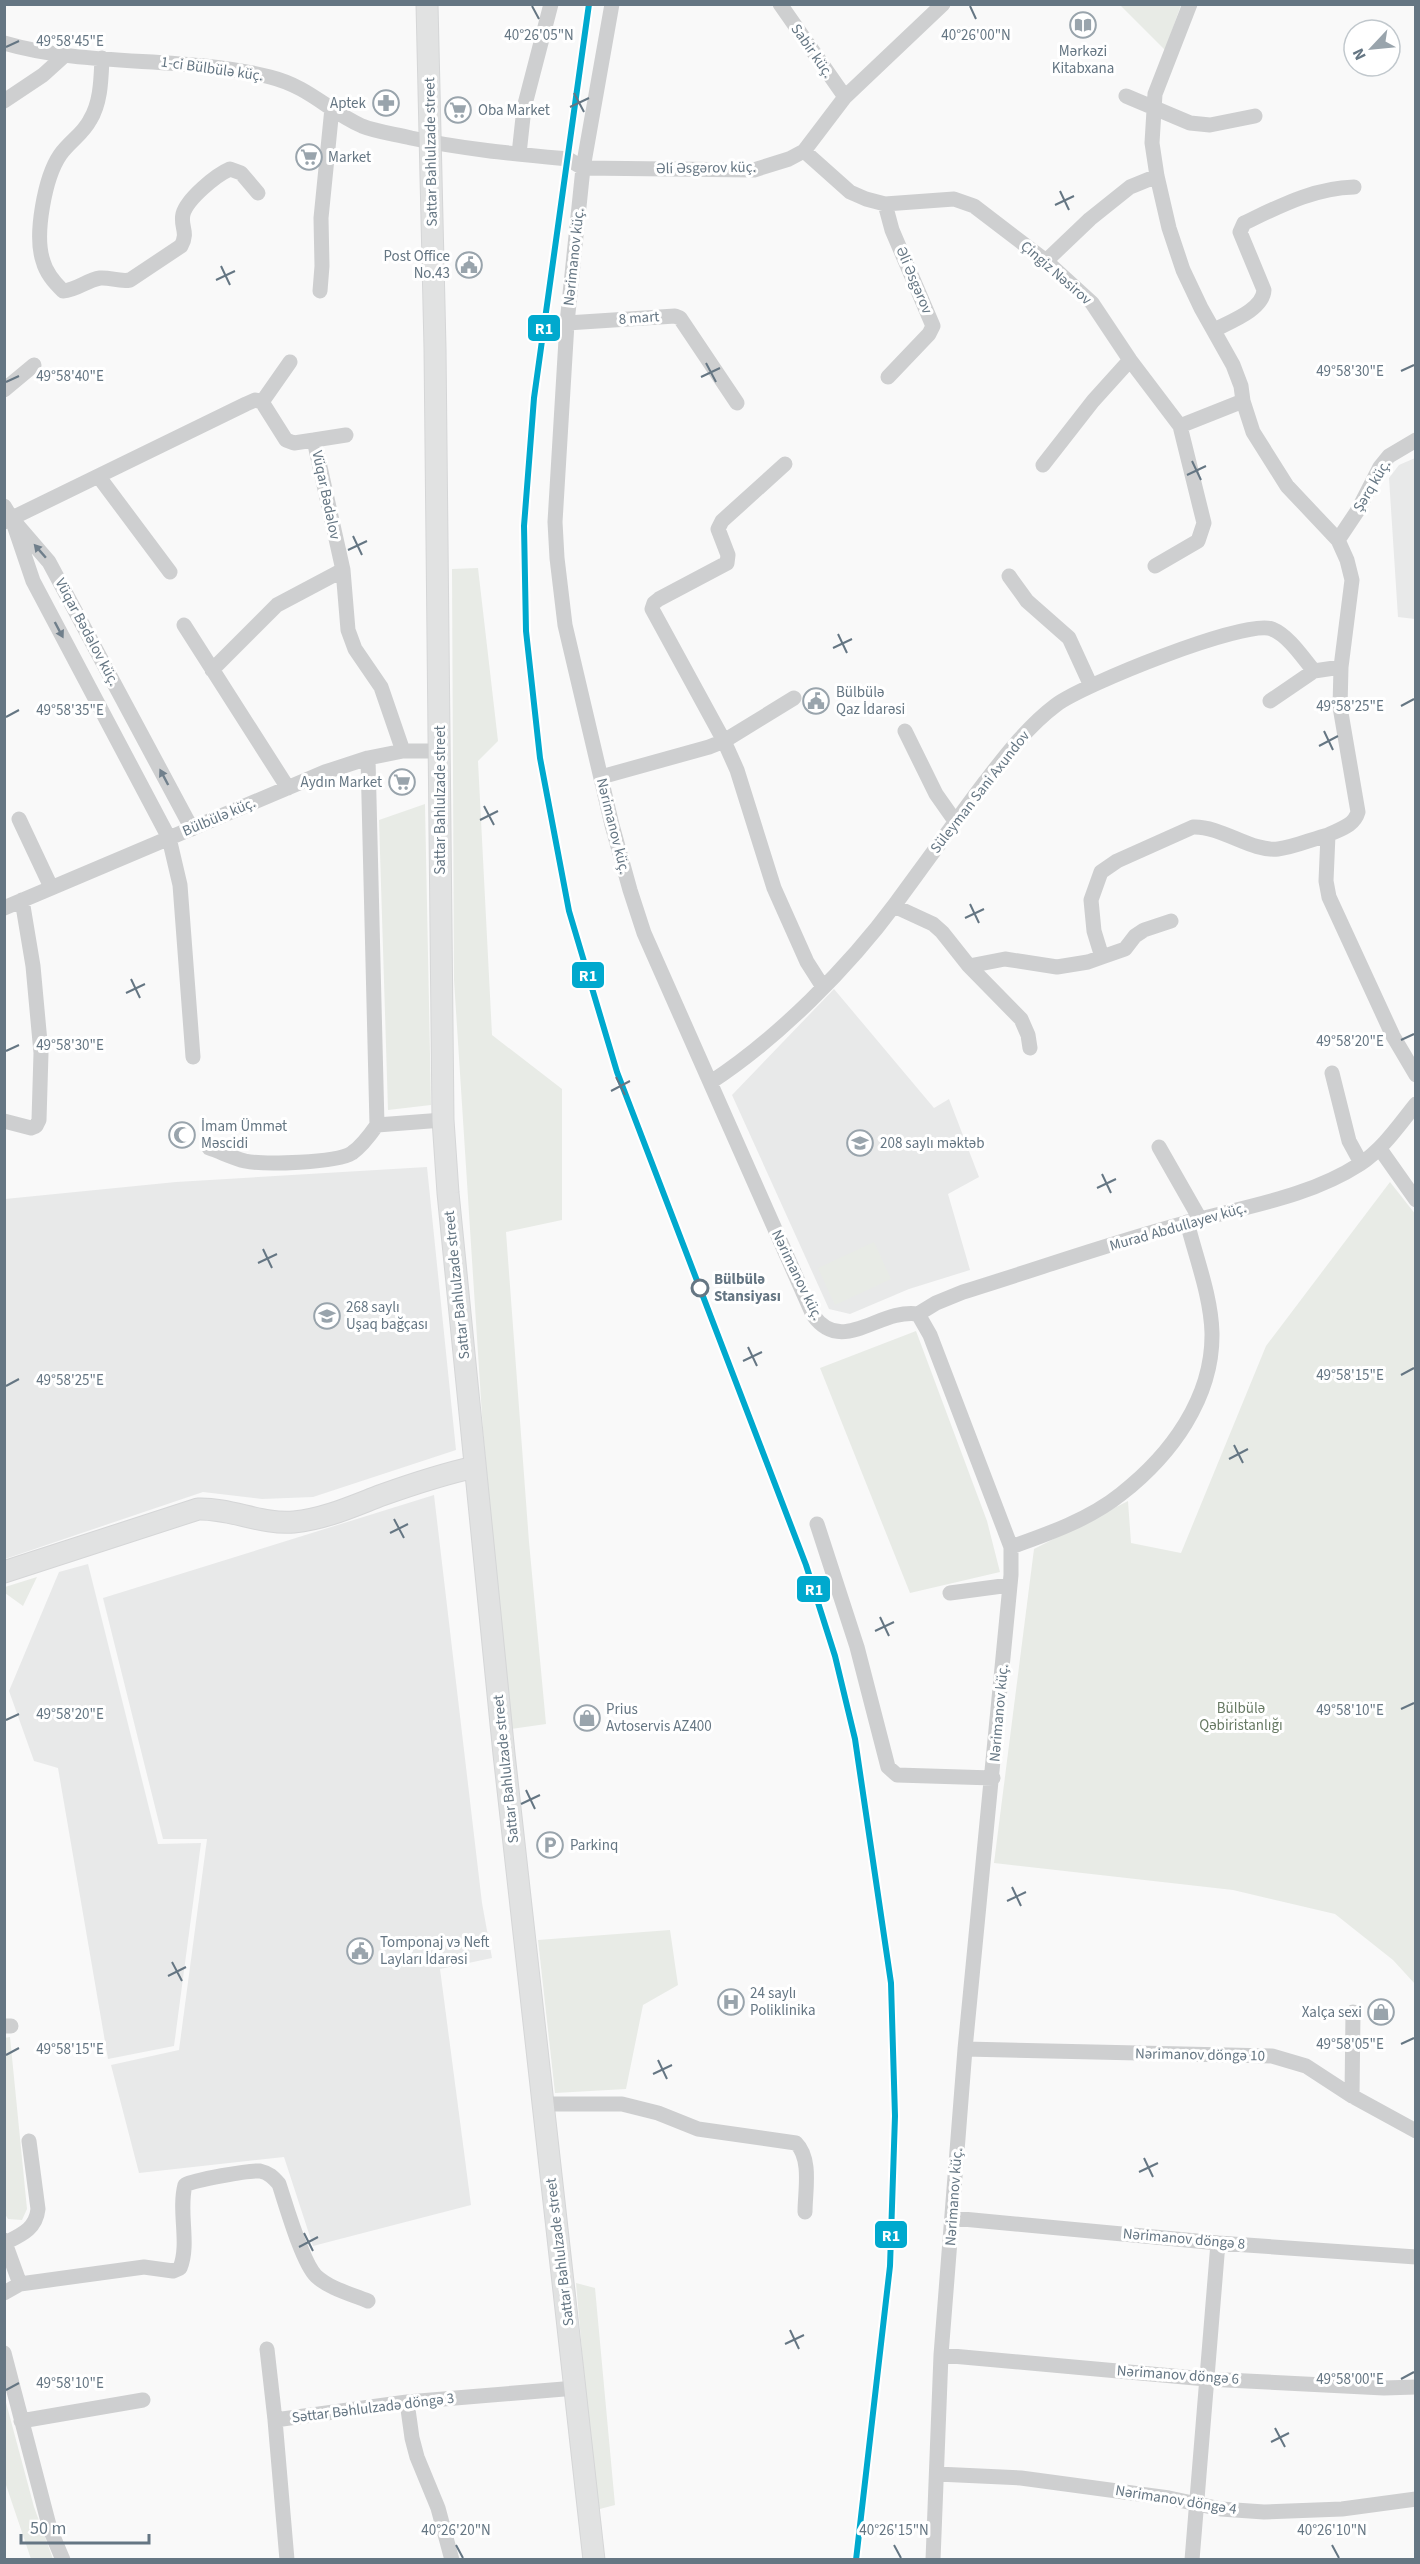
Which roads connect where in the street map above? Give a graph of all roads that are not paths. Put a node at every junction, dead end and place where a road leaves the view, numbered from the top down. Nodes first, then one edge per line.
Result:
1 (427, 4) edge
2 (551, 4) edge
3 (612, 4) edge
4 (780, 4) edge
5 (943, 4) edge
6 (1190, 4) edge
7 (4, 44) edge
8 (64, 56) junction
9 (102, 58) junction
10 (1126, 96) dead end
11 (845, 97) junction
12 (4, 101) edge
13 (1153, 106) junction
14 (332, 108) junction
15 (1255, 116) dead end
16 (431, 142) junction
17 (804, 151) junction
18 (519, 154) junction
19 (583, 168) junction
20 (1157, 176) junction
21 (1354, 187) dead end
22 (258, 193) dead end
23 (885, 204) junction
24 (1046, 261) junction
25 (320, 291) dead end
26 (567, 323) junction
27 (1214, 330) junction
28 (1130, 360) junction
29 (290, 363) dead end
30 (34, 365) dead end
31 (888, 377) dead end
32 (4, 390) edge
33 (1243, 401) junction
34 (262, 402) junction
35 (737, 403) dead end
36 (1180, 426) junction
37 (346, 435) dead end
38 (314, 440) junction
39 (1416, 440) edge
40 (785, 464) dead end
41 (1043, 465) dead end
42 (99, 477) junction
43 (7, 515) edge
44 (1338, 540) junction
45 (1155, 566) dead end
46 (343, 570) junction
47 (170, 572) dead end
48 (1009, 576) dead end
49 (184, 625) dead end
50 (1341, 667) junction
51 (212, 670) junction
52 (1314, 671) junction
53 (1091, 686) junction
54 (794, 698) dead end
55 (1270, 701) dead end
56 (905, 731) dead end
57 (724, 741) junction
58 (403, 751) junction
59 (440, 751) junction
60 (368, 758) junction
61 (601, 777) junction
62 (288, 788) junction
63 (20, 819) dead end
64 (955, 821) junction
65 (192, 829) junction
66 (1328, 835) junction
67 (169, 838) junction
68 (51, 887) junction
69 (22, 900) junction
70 (894, 906) junction
71 (4, 908) edge
72 (1171, 921) dead end
73 (1102, 957) junction
74 (969, 966) junction
75 (823, 987) junction
76 (1030, 1048) dead end
77 (193, 1057) dead end
78 (1332, 1073) dead end
79 (1416, 1075) edge
80 (711, 1082) junction
81 (1416, 1104) edge
82 (443, 1120) junction
83 (4, 1121) edge
84 (377, 1125) junction
85 (1159, 1147) dead end
86 (210, 1148) dead end
87 (1380, 1149) junction
88 (1361, 1164) junction
89 (1416, 1200) edge
90 (1194, 1221) junction
91 (918, 1314) junction
92 (475, 1467) junction
93 (817, 1524) dead end
94 (1011, 1547) junction
95 (4, 1572) edge
96 (1010, 1585) junction
97 (950, 1593) dead end
98 (993, 1778) junction
99 (1353, 2012) dead end
100 (965, 2049) junction
101 (1352, 2096) junction
102 (542, 2104) junction
103 (1416, 2131) edge
104 (29, 2141) dead end
105 (805, 2212) dead end
106 (952, 2217) junction
107 (6, 2241) edge
108 (1218, 2243) junction
109 (1416, 2257) edge
110 (20, 2284) junction
111 (4, 2293) edge
112 (368, 2301) dead end
113 (267, 2349) dead end
114 (4, 2353) edge
115 (941, 2355) junction
116 (1206, 2379) junction
117 (1416, 2387) edge
118 (576, 2388) junction
119 (142, 2400) dead end
120 (407, 2402) junction
121 (275, 2420) junction
122 (21, 2421) junction
123 (937, 2474) junction
124 (1416, 2499) edge
125 (1195, 2504) junction
126 (63, 2559) edge
127 (287, 2559) edge
128 (453, 2559) edge
129 (594, 2559) edge
130 (933, 2559) edge
131 (1192, 2559) edge

1 - 16 main road, Sattar Bahlulzade street
2 - 18 street
3 - 19 street, Nərimanov küç.
4 - 11 street, Sabir küç.
5 - 11 street, Əli Əsgərov küç.
6 - 13 street
7 - 8 street, 1-ci Bülbülə küç.
8 - 9 street, 1-ci Bülbülə küç.
8 - 12 street
9 - 14 street, 1-ci Bülbülə küç.
9 - 22 street
10 - 13 street
11 - 17 street, Əli Əsgərov küç.
13 - 15 street
13 - 20 street
14 - 16 street, 1-ci Bülbülə küç.
14 - 25 street
16 - 18 street, 1-ci Bülbülə küç.
16 - 59 main road, Sattar Bahlulzade street
17 - 19 street, Əli Əsgərov küç.
17 - 23 street, Çingiz Nəsirov
18 - 19 street, 1-ci Bülbülə küç.
19 - 26 street, Nərimanov küç.
20 - 24 street
20 - 27 street
21 - 27 street
23 - 24 street, Çingiz Nəsirov
23 - 31 street, Əli Əsgərov
24 - 28 street, Çingiz Nəsirov
26 - 35 street, 8 mart
26 - 61 street, Nərimanov küç.
27 - 33 street
28 - 36 street, Çingiz Nəsirov
28 - 41 street
29 - 34 street
30 - 32 street
33 - 36 street
33 - 44 street
34 - 38 street, Vüqar Bədəlov
34 - 42 street
36 - 45 street, Çingiz Nəsirov
37 - 38 street
38 - 46 street, Vüqar Bədəlov
39 - 44 street, Şərq küç.
40 - 57 street
42 - 43 street
42 - 47 street
65 -> 43 street, Vüqar Bədəlov küç.
43 -> 67 street
44 - 50 street
46 - 51 street
46 - 58 street, Vüqar Bədəlov
48 - 53 street
49 - 51 street
50 - 52 street
50 - 66 street
51 - 62 street
52 - 53 street, Süleyman Sani Axundov
52 - 55 street
53 - 64 street, Süleyman Sani Axundov
54 - 57 street
56 - 64 street
57 - 61 street
57 - 75 street
58 - 59 street, Bülbülə küç.
58 - 60 street, Bülbülə küç.
59 - 82 main road, Sattar Bahlulzade street
60 - 62 street, Bülbülə küç.
60 - 84 street
61 - 80 street, Nərimanov küç.
62 - 65 street, Bülbülə küç.
63 - 68 street
64 - 70 street, Süleyman Sani Axundov
65 - 67 street, Bülbülə küç.
66 - 73 street
66 - 79 street
67 - 68 street, Bülbülə küç.
67 - 77 street
68 - 69 street, Bülbülə küç.
69 - 71 street, Bülbülə küç.
69 - 83 street
70 - 74 street
70 - 75 street, Süleyman Sani Axundov
72 - 73 street
73 - 74 street
74 - 76 street
75 - 80 street, Süleyman Sani Axundov
78 - 88 street
80 - 91 street, Nərimanov küç.
81 - 87 street, Murad Abdullayev küç.
82 - 84 street
82 - 92 main road, Sattar Bahlulzade street
84 - 86 street
85 - 90 street
87 - 88 street, Murad Abdullayev küç.
87 - 89 street
88 - 90 street, Murad Abdullayev küç.
90 - 91 street, Murad Abdullayev küç.
90 - 94 street
91 - 94 street, Nərimanov küç.
92 - 95 main road
92 - 102 main road, Sattar Bahlulzade street
93 - 98 street
94 - 96 street, Nərimanov küç.
96 - 97 street
96 - 98 street, Nərimanov küç.
98 - 100 street, Nərimanov küç.
99 - 101 street
100 - 101 street, Nərimanov döngə 10
100 - 106 street, Nərimanov küç.
101 - 103 street, Nərimanov döngə 10
102 - 105 street
102 - 118 main road, Sattar Bahlulzade street
104 - 107 street
106 - 108 street, Nərimanov döngə 8
106 - 115 street, Nərimanov küç.
107 - 110 street
108 - 109 street, Nərimanov döngə 8
108 - 116 street
110 - 111 street
110 - 112 street
113 - 121 street
114 - 122 street
115 - 116 street, Nərimanov döngə 6
115 - 123 street, Nərimanov küç.
116 - 117 street, Nərimanov döngə 6
116 - 125 street
118 - 120 street, Səttar Bəhlulzadə döngə 3
118 - 129 main road, Sattar Bahlulzade street
119 - 122 street
120 - 121 street, Səttar Bəhlulzadə döngə 3
120 - 128 street
121 - 127 street, Səttar Bəhlulzadə döngə 3
122 - 126 street
123 - 125 street, Nərimanov döngə 4
123 - 130 street, Nərimanov küç.
124 - 125 street, Nərimanov döngə 4
125 - 131 street

